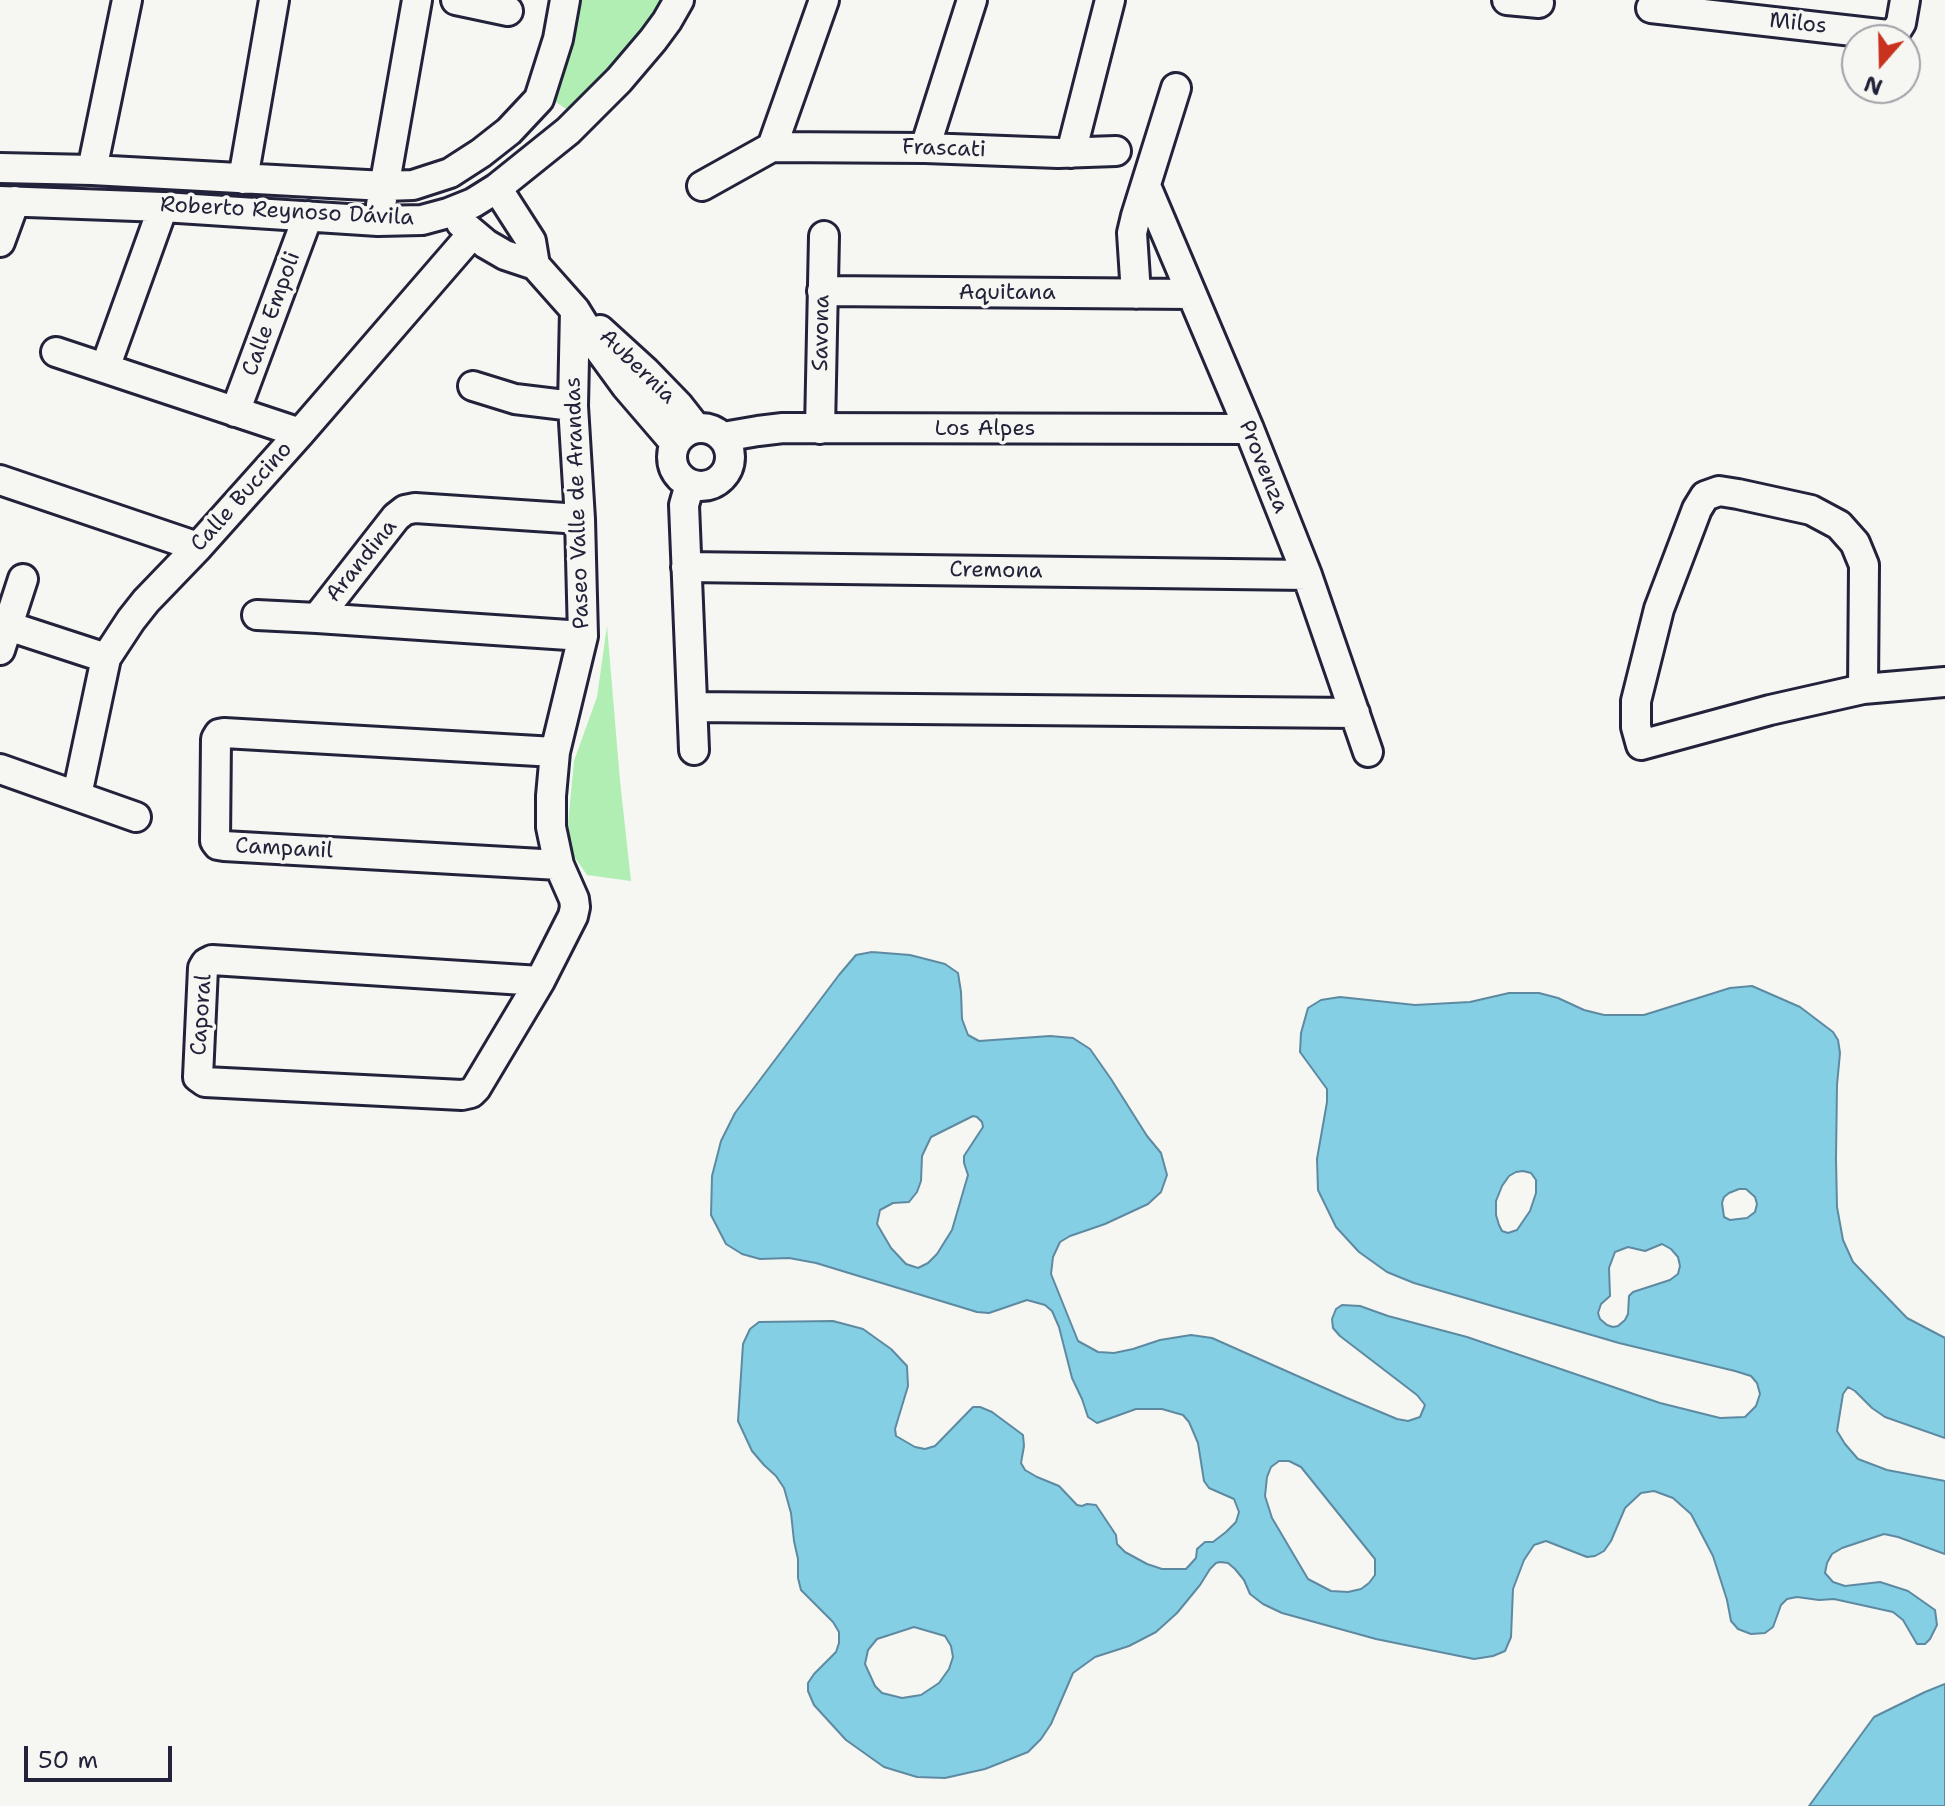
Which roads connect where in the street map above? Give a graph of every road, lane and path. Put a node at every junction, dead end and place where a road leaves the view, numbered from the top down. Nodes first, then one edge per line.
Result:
1 (127, 0) edge
2 (274, 0) edge
3 (417, 0) edge
4 (456, 0) edge
5 (565, 0) edge
6 (679, 0) edge
7 (824, 0) edge
8 (972, 0) edge
9 (1110, 0) edge
10 (1507, 0) edge
11 (1905, 0) edge
12 (1539, 3) dead end
13 (1651, 8) dead end
14 (508, 11) dead end
15 (1176, 88) dead end
16 (539, 99) junction
17 (568, 131) junction
18 (772, 147) junction
19 (925, 148) junction
20 (1116, 151) dead end
21 (1071, 153) junction
22 (0, 168) edge
23 (92, 170) junction
24 (387, 176) junction
25 (243, 179) junction
26 (702, 186) dead end
27 (1146, 186) junction
28 (497, 188) junction
29 (8, 201) edge
30 (163, 207) junction
31 (448, 213) junction
32 (308, 216) junction
33 (378, 221) junction
34 (473, 233) junction
35 (824, 236) dead end
36 (0, 242) edge
37 (535, 265) junction
38 (822, 291) junction
39 (1136, 294) junction
40 (1191, 294) junction
41 (575, 310) junction
42 (56, 352) dead end
43 (105, 368) junction
44 (473, 386) dead end
45 (573, 406) junction
46 (235, 412) junction
47 (820, 429) junction
48 (1249, 429) junction
49 (300, 433) junction
50 (685, 435) junction
51 (723, 437) junction
52 (0, 480) edge
53 (690, 484) junction
54 (580, 519) junction
55 (198, 547) junction
56 (686, 567) junction
57 (1307, 575) junction
58 (23, 579) dead end
59 (257, 615) dead end
60 (317, 618) junction
61 (583, 636) junction
62 (4, 638) edge
63 (106, 658) junction
64 (1945, 682) edge
65 (1863, 689) junction
66 (693, 707) junction
67 (1355, 713) junction
68 (694, 750) dead end
69 (555, 752) junction
70 (1368, 752) dead end
71 (0, 769) edge
72 (77, 795) junction
73 (136, 817) dead end
74 (559, 865) junction
75 (540, 981) junction
76 (471, 1093) joint

1 - 23 street
2 - 25 street
3 - 24 street
4 - 14 street
5 - 16 street, Roberto Reynoso Dávila
6 - 17 street, Roberto Reynoso Dávila
7 - 18 street
8 - 19 street
9 - 21 street
10 - 12 street
11 - 13 street, Milos
15 - 27 street
16 - 17 street
16 - 24 street, Roberto Reynoso Dávila
17 - 28 street, Roberto Reynoso Dávila
18 - 19 street, Frascati
18 - 26 street, Frascati
19 - 21 street, Frascati
20 - 21 street, Frascati
22 - 23 street, Roberto Reynoso Dávila
23 - 25 street, Roberto Reynoso Dávila
24 - 25 street, Roberto Reynoso Dávila
24 - 33 street
27 - 39 street
27 - 40 street, Provenza
28 - 31 street, Roberto Reynoso Dávila
28 - 37 street, Aubernia
29 - 30 street, Roberto Reynoso Dávila
29 - 36 street
30 - 32 street, Roberto Reynoso Dávila
30 - 43 street
31 - 33 street, Roberto Reynoso Dávila
31 - 34 street, Aubernia
32 - 33 street, Roberto Reynoso Dávila
32 - 46 street, Calle Empoli
34 - 37 street, Aubernia
34 - 49 street, Calle Buccino
35 - 38 street, Savona
37 - 41 street, Aubernia
38 - 39 street, Aquitana
38 - 47 street, Savona
39 - 40 street, Aquitana
40 - 48 street, Provenza
41 - 45 street, Paseo Valle de Arandas
41 - 50 street, Aubernia
42 - 43 street
43 - 46 street
44 - 45 street
45 - 54 street, Paseo Valle de Arandas
46 - 49 street
47 - 48 street, Los Alpes
47 - 51 street, Los Alpes
48 - 57 street, Provenza
49 - 55 street, Calle Buccino
50 - 51 street
50 - 53 street
51 - 53 street
52 - 55 street
53 - 56 street
54 - 60 street, Arandina
54 - 61 street, Paseo Valle de Arandas
55 - 63 street, Calle Buccino
56 - 57 street, Cremona
56 - 66 street
57 - 67 street, Provenza
58 - 62 street
59 - 60 street
60 - 61 street, Arandina
61 - 69 street, Paseo Valle de Arandas
62 - 63 street
63 - 72 street, Calle Buccino
64 - 65 street
65 - 65 street
66 - 67 street
66 - 68 street
67 - 70 street, Provenza
69 - 74 street, Paseo Valle de Arandas
69 - 74 street, Campanil
71 - 72 street
72 - 73 street
74 - 75 street, Paseo Valle de Arandas
75 - 76 street, Paseo Valle de Arandas
75 - 76 street, Caporal

